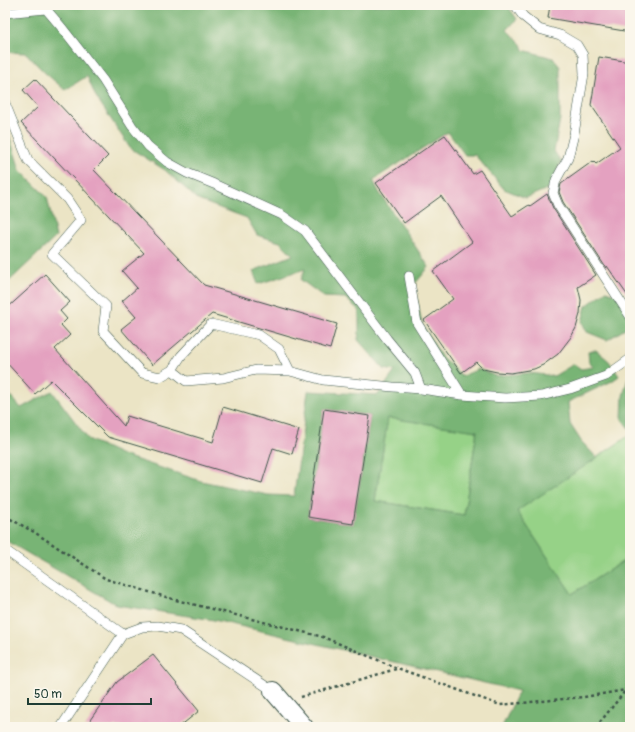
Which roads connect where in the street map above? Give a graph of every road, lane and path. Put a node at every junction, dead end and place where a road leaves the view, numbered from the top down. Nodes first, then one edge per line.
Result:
1 (515, 5) edge
2 (46, 7) edge
3 (5, 13) edge
4 (5, 103) edge
5 (409, 276) dead end
6 (630, 316) edge
7 (630, 359) edge
8 (172, 370) junction
9 (290, 371) junction
10 (421, 389) junction
11 (462, 395) junction
12 (5, 516) edge
13 (5, 550) edge
14 (123, 634) junction
15 (397, 668) junction
16 (630, 688) edge
17 (626, 690) junction
18 (278, 697) junction
19 (61, 727) edge
20 (304, 727) edge
21 (596, 727) edge

1 - 6 lane
2 - 3 lane
2 - 10 lane
4 - 8 lane
5 - 11 lane
7 - 11 lane
8 - 9 lane
8 - 9 lane
9 - 10 lane
10 - 11 lane
12 - 15 path
13 - 14 lane
14 - 18 lane
14 - 19 lane
15 - 17 path
15 - 18 path
16 - 17 path
17 - 21 path
18 - 20 street

